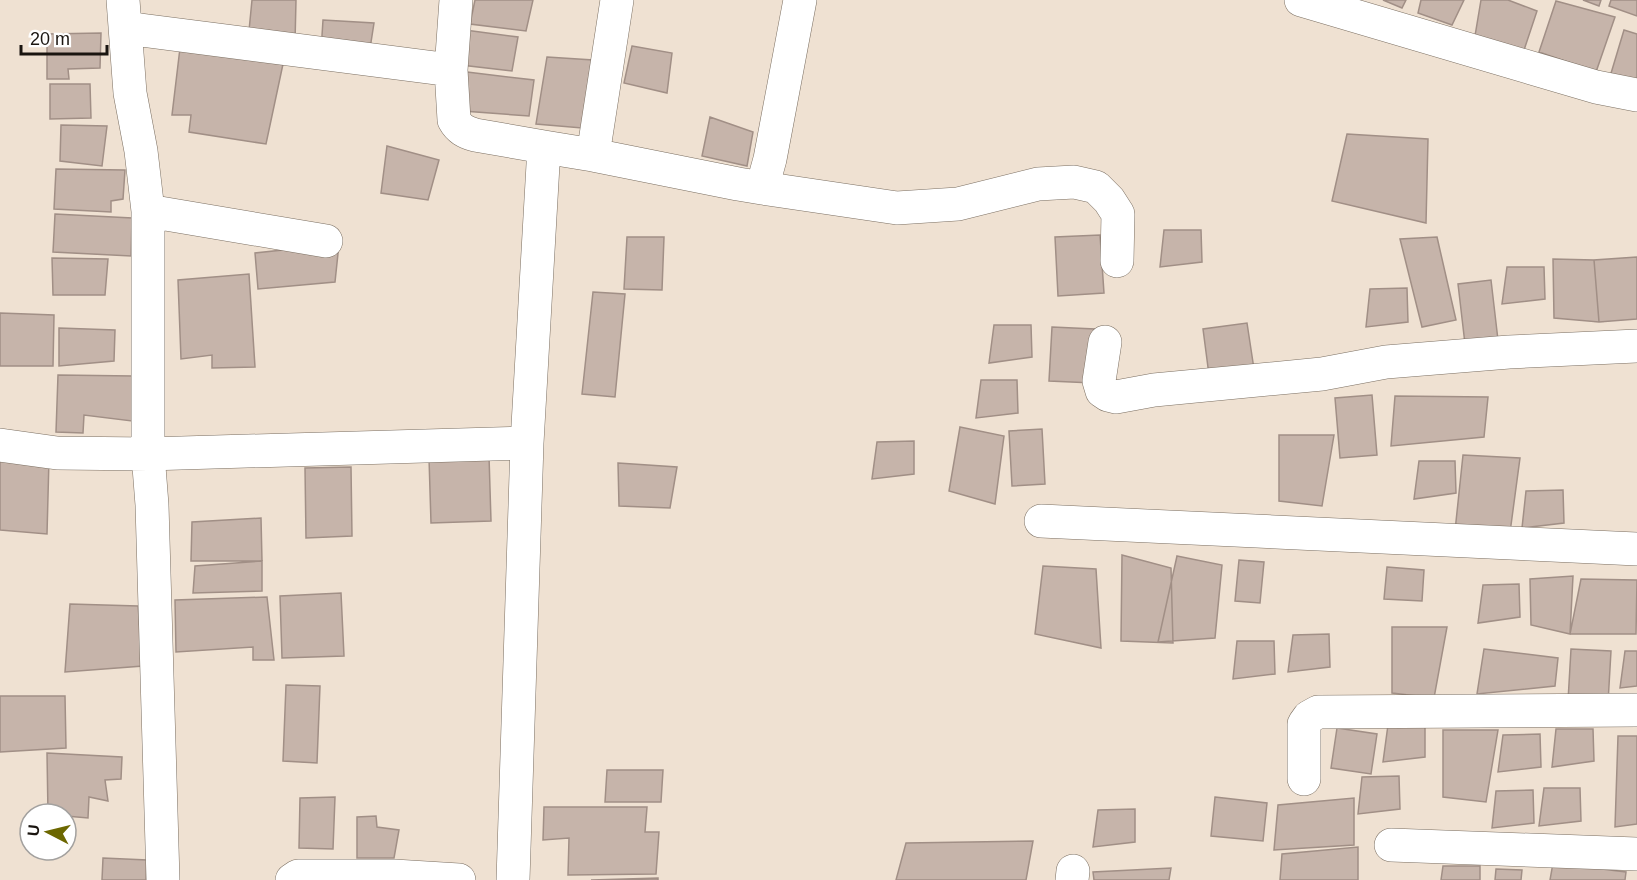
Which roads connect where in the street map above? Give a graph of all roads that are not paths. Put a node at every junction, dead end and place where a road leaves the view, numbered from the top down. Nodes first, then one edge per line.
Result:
1 (456, 0) edge
2 (617, 0) edge
3 (800, 0) edge
4 (1301, 0) edge
5 (124, 14) edge
6 (451, 70) junction
7 (1637, 95) edge
8 (544, 147) junction
9 (593, 155) junction
10 (762, 188) junction
11 (148, 211) junction
12 (326, 241) dead end
13 (1117, 261) dead end
14 (1105, 342) dead end
15 (1637, 346) edge
16 (527, 442) junction
17 (0, 445) edge
18 (148, 454) junction
19 (1041, 521) dead end
20 (1637, 549) edge
21 (1637, 710) edge
22 (1304, 778) dead end
23 (1391, 845) dead end
24 (1637, 855) edge
25 (163, 880) edge
26 (292, 880) edge
27 (459, 880) edge
28 (513, 880) edge

1 - 6 street
2 - 9 street
3 - 10 street
4 - 7 street
5 - 6 street
5 - 11 street
6 - 8 street
8 - 9 street
8 - 16 street
9 - 10 street
10 - 13 street
11 - 12 street
11 - 18 street
14 - 15 street
16 - 18 street
16 - 28 street
17 - 18 street
18 - 25 street
19 - 20 street
21 - 22 street
23 - 24 street
26 - 27 street

